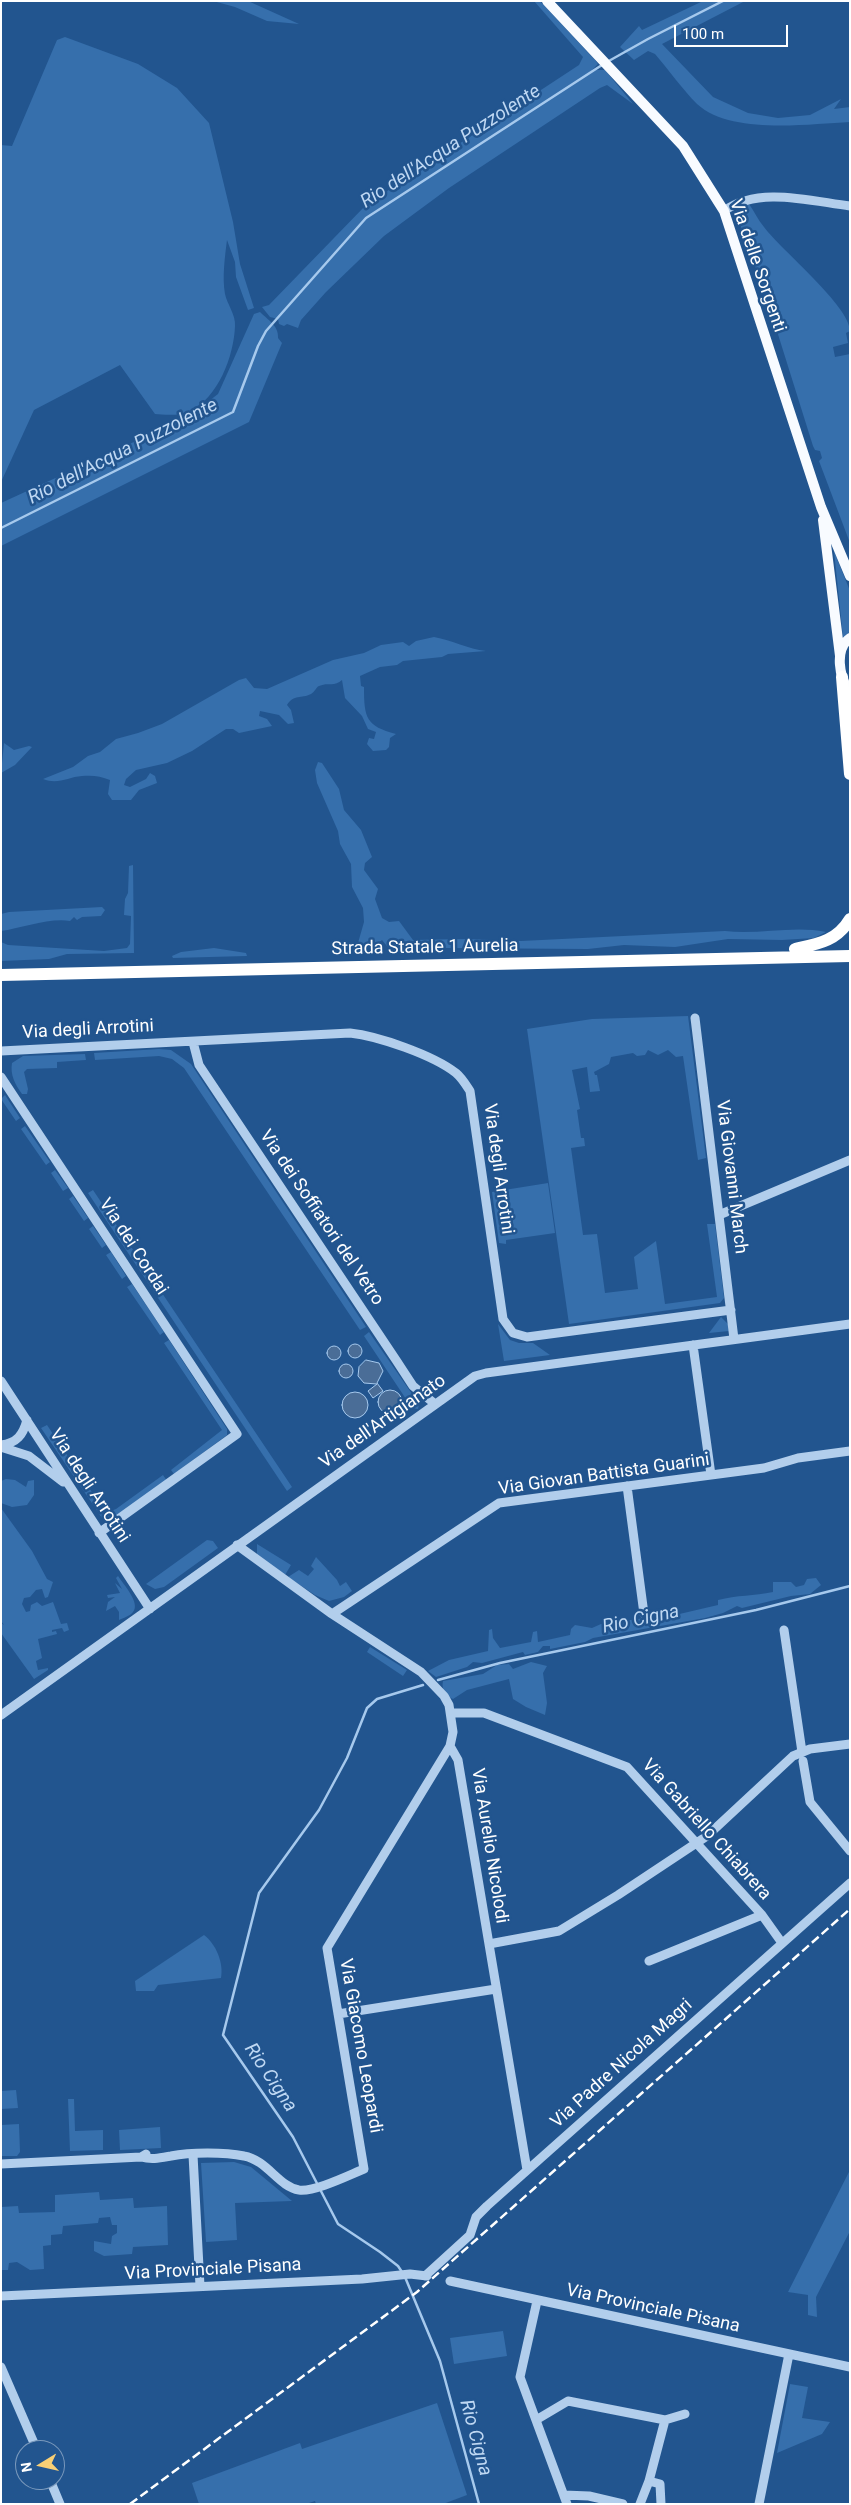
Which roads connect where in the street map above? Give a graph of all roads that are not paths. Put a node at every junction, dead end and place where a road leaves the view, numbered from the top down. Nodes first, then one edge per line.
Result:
1 (547, 1) edge
2 (850, 206) edge
3 (724, 211) junction
4 (821, 506) junction
5 (850, 576) edge
6 (850, 638) edge
7 (840, 656) junction
8 (842, 677) junction
9 (850, 692) edge
10 (848, 717) edge
11 (850, 774) edge
12 (850, 919) edge
13 (850, 948) edge
14 (795, 949) junction
15 (850, 956) edge
16 (1, 966) edge
17 (1, 975) edge
18 (695, 1018) dead end
19 (193, 1042) junction
20 (1, 1051) edge
21 (1, 1077) edge
22 (850, 1160) edge
23 (719, 1215) junction
24 (731, 1310) junction
25 (850, 1324) edge
26 (734, 1339) junction
27 (692, 1345) junction
28 (1, 1381) edge
29 (435, 1404) junction
30 (27, 1420) junction
31 (4, 1445) edge
32 (850, 1451) edge
33 (711, 1475) junction
34 (627, 1486) junction
35 (71, 1489) junction
36 (100, 1533) junction
37 (237, 1545) junction
38 (150, 1609) junction
39 (332, 1614) junction
40 (644, 1614) dead end
41 (784, 1630) dead end
42 (451, 1713) junction
43 (1, 1715) edge
44 (850, 1744) edge
45 (450, 1746) junction
46 (802, 1756) junction
47 (696, 1842) junction
48 (850, 1851) edge
49 (850, 1883) edge
50 (762, 1915) junction
51 (782, 1943) junction
52 (489, 1944) junction
53 (650, 1961) dead end
54 (496, 1989) junction
55 (338, 2014) junction
56 (193, 2155) junction
57 (1, 2164) edge
58 (527, 2170) junction
59 (426, 2276) joint
60 (450, 2281) dead end
61 (200, 2286) junction
62 (1, 2296) edge
63 (537, 2301) junction
64 (789, 2354) junction
65 (1, 2367) edge
66 (850, 2367) edge
67 (684, 2414) dead end
68 (536, 2420) junction
69 (665, 2420) junction
70 (33, 2440) edge
71 (650, 2481) junction
72 (54, 2490) edge
73 (565, 2499) edge
74 (60, 2504) edge
75 (623, 2504) edge
76 (640, 2504) edge
77 (661, 2504) edge
78 (759, 2504) edge

1 - 3 main road, Via delle Sorgenti
2 - 3 street
3 - 4 main road, Via delle Sorgenti
4 - 5 main road, Via delle Sorgenti
4 - 7 main road, Via delle Sorgenti
6 - 7 main road
7 - 8 main road, Via delle Sorgenti
8 - 9 main road, Via delle Sorgenti
8 - 10 highway
10 - 11 highway
12 - 14 highway
13 - 14 highway, Strada Statale 1 Aurelia
14 - 16 highway, Strada Statale 1 Aurelia
15 - 17 highway, Strada Statale 1 Aurelia
18 - 23 street, Via Giovanni March
19 - 20 street, Via degli Arrotini
19 - 24 street, Via degli Arrotini
19 - 29 street, Via dei Soffiatori del Vetro
21 - 36 street, Via dei Cordai
22 - 23 street
23 - 24 street, Via Giovanni March
24 - 26 street, Via Giovanni March
25 - 26 street, Via dell'Artigianato
26 - 27 street, Via dell'Artigianato
27 - 29 street, Via dell'Artigianato
27 - 33 street
28 - 30 street, Via degli Arrotini
29 - 37 street, Via dell'Artigianato
30 - 31 street
30 - 35 street, Via degli Arrotini
31 - 35 street
32 - 33 street, Via Giovan Battista Guarini
33 - 34 street, Via Giovan Battista Guarini
34 - 39 street, Via Giovan Battista Guarini
34 - 40 street
35 - 36 street, Via degli Arrotini
36 - 38 street, Via degli Arrotini
37 - 38 street, Via dell'Artigianato
37 - 39 street, Via Aurelio Nicolodi
38 - 43 street, Via dell'Artigianato
39 - 42 street, Via Aurelio Nicolodi
41 - 46 street
42 - 45 street, Via Aurelio Nicolodi
42 - 47 street, Via Gabriello Chiabrera
44 - 46 street
45 - 52 street, Via Aurelio Nicolodi
45 - 55 street, Via Giacomo Leopardi
46 - 47 street
46 - 48 street
47 - 50 street, Via Gabriello Chiabrera
47 - 52 street
49 - 51 street, Via Padre Nicola Magri
50 - 51 street, Via Gabriello Chiabrera
50 - 53 street
51 - 58 street, Via Padre Nicola Magri
52 - 54 street, Via Aurelio Nicolodi
54 - 55 street
54 - 58 street, Via Aurelio Nicolodi
55 - 56 street, Via Giacomo Leopardi
56 - 57 street, Via Giacomo Leopardi
56 - 61 street
58 - 59 street, Via Padre Nicola Magri
59 - 61 street, Via Provinciale Pisana
60 - 63 street, Via Provinciale Pisana
61 - 62 street, Via Provinciale Pisana
63 - 64 street, Via Provinciale Pisana
63 - 68 street
64 - 66 street, Via Provinciale Pisana
64 - 78 street
65 - 70 street
67 - 69 street
68 - 69 street
68 - 73 street
69 - 71 street
71 - 76 street
71 - 77 street
72 - 74 street
73 - 75 street

